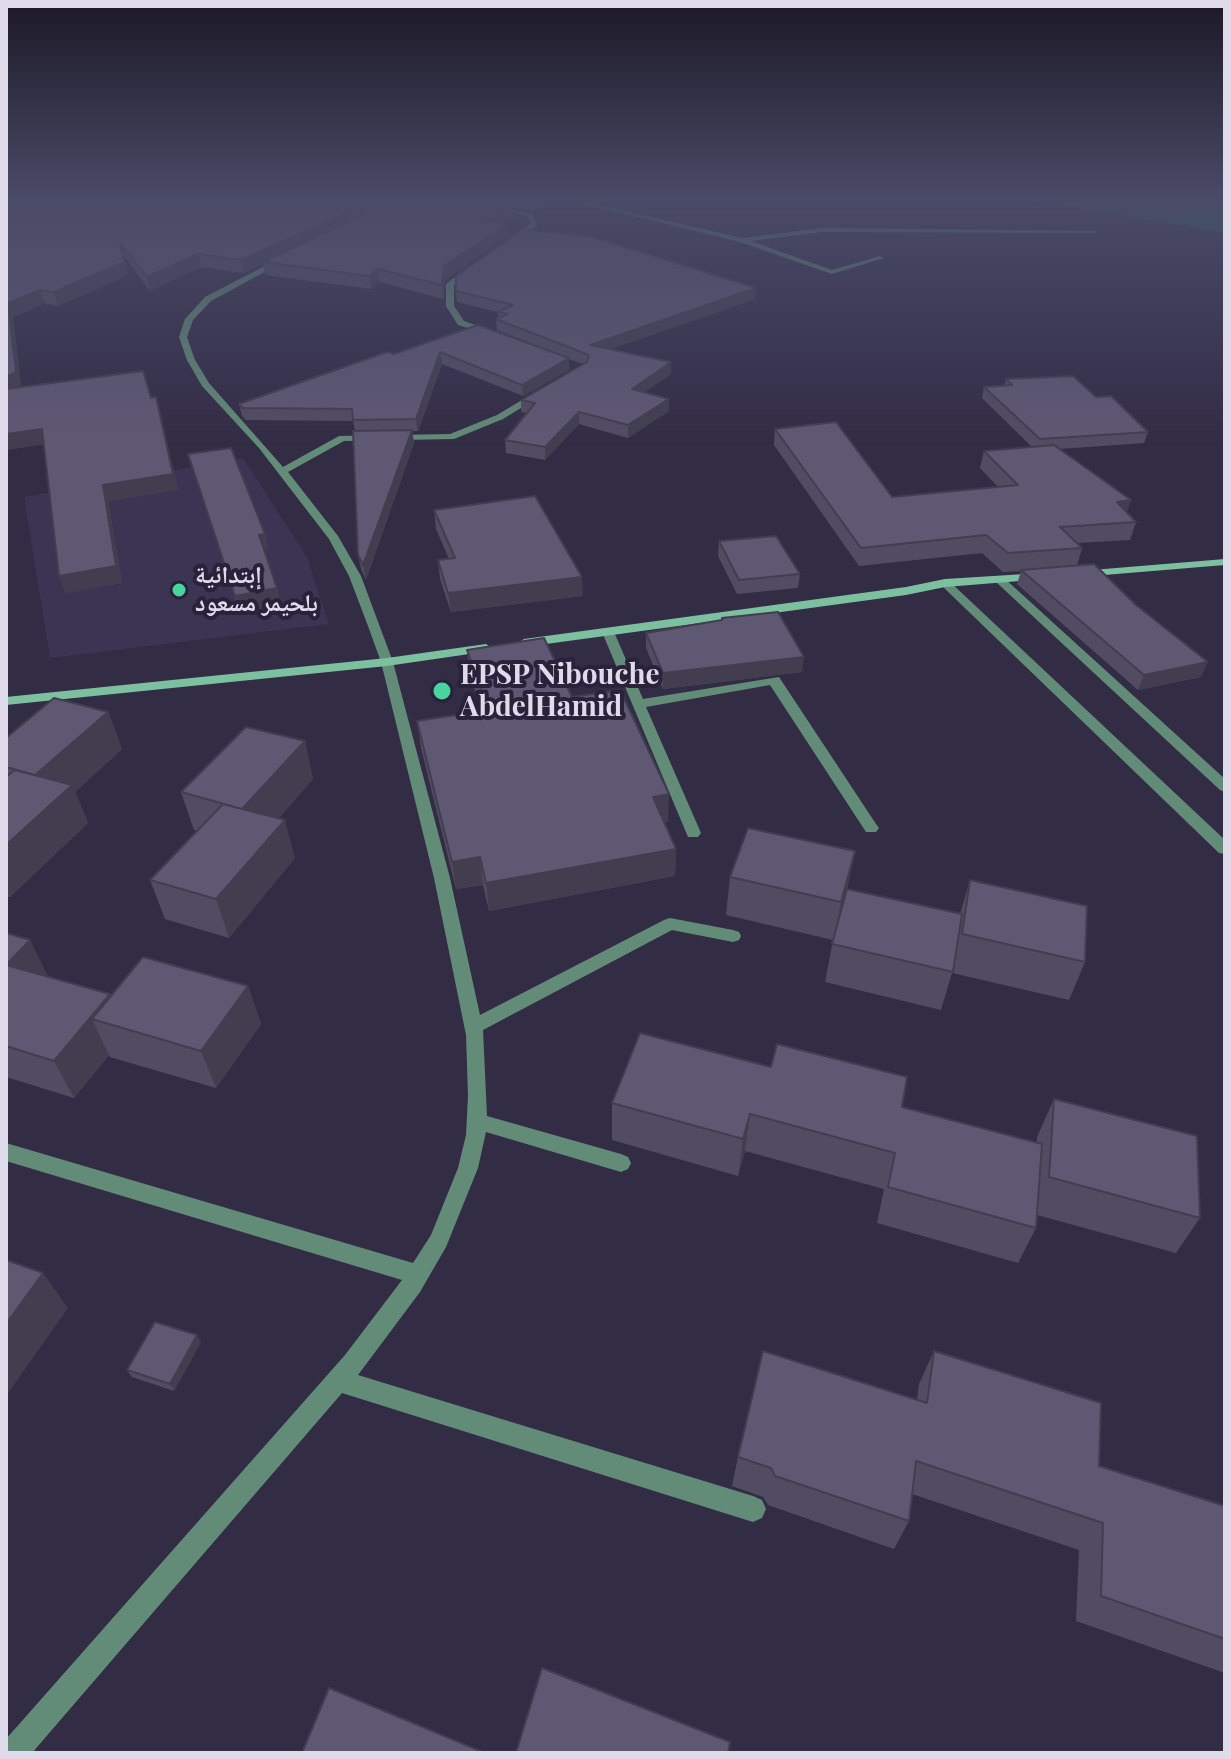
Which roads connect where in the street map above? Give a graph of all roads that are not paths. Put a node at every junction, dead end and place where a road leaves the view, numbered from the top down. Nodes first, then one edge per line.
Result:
1 (238, 281) edge
2 (454, 281) edge
3 (502, 338) edge
4 (547, 389) edge
5 (281, 472) junction
6 (1223, 563) edge
7 (1000, 580) junction
8 (945, 583) junction
9 (608, 632) junction
10 (513, 645) edge
11 (498, 647) edge
12 (387, 662) junction
13 (6, 701) edge
14 (638, 704) junction
15 (1225, 787) edge
16 (871, 828) dead end
17 (693, 833) dead end
18 (1225, 849) edge
19 (733, 936) dead end
20 (473, 1027) junction
21 (476, 1121) junction
22 (6, 1152) edge
23 (621, 1163) dead end
24 (418, 1275) junction
25 (338, 1380) junction
26 (753, 1509) edge
27 (13, 1753) edge

1 - 5 street
2 - 3 street
4 - 5 street
5 - 12 street
6 - 7 main road
7 - 8 main road
7 - 15 street
8 - 9 main road
8 - 18 street
9 - 10 main road
9 - 14 street
11 - 12 main road
12 - 13 main road
12 - 20 street
14 - 16 street
14 - 17 street
19 - 20 street
20 - 21 street
21 - 23 street
21 - 24 street
22 - 24 street
24 - 25 street
25 - 26 street
25 - 27 street

